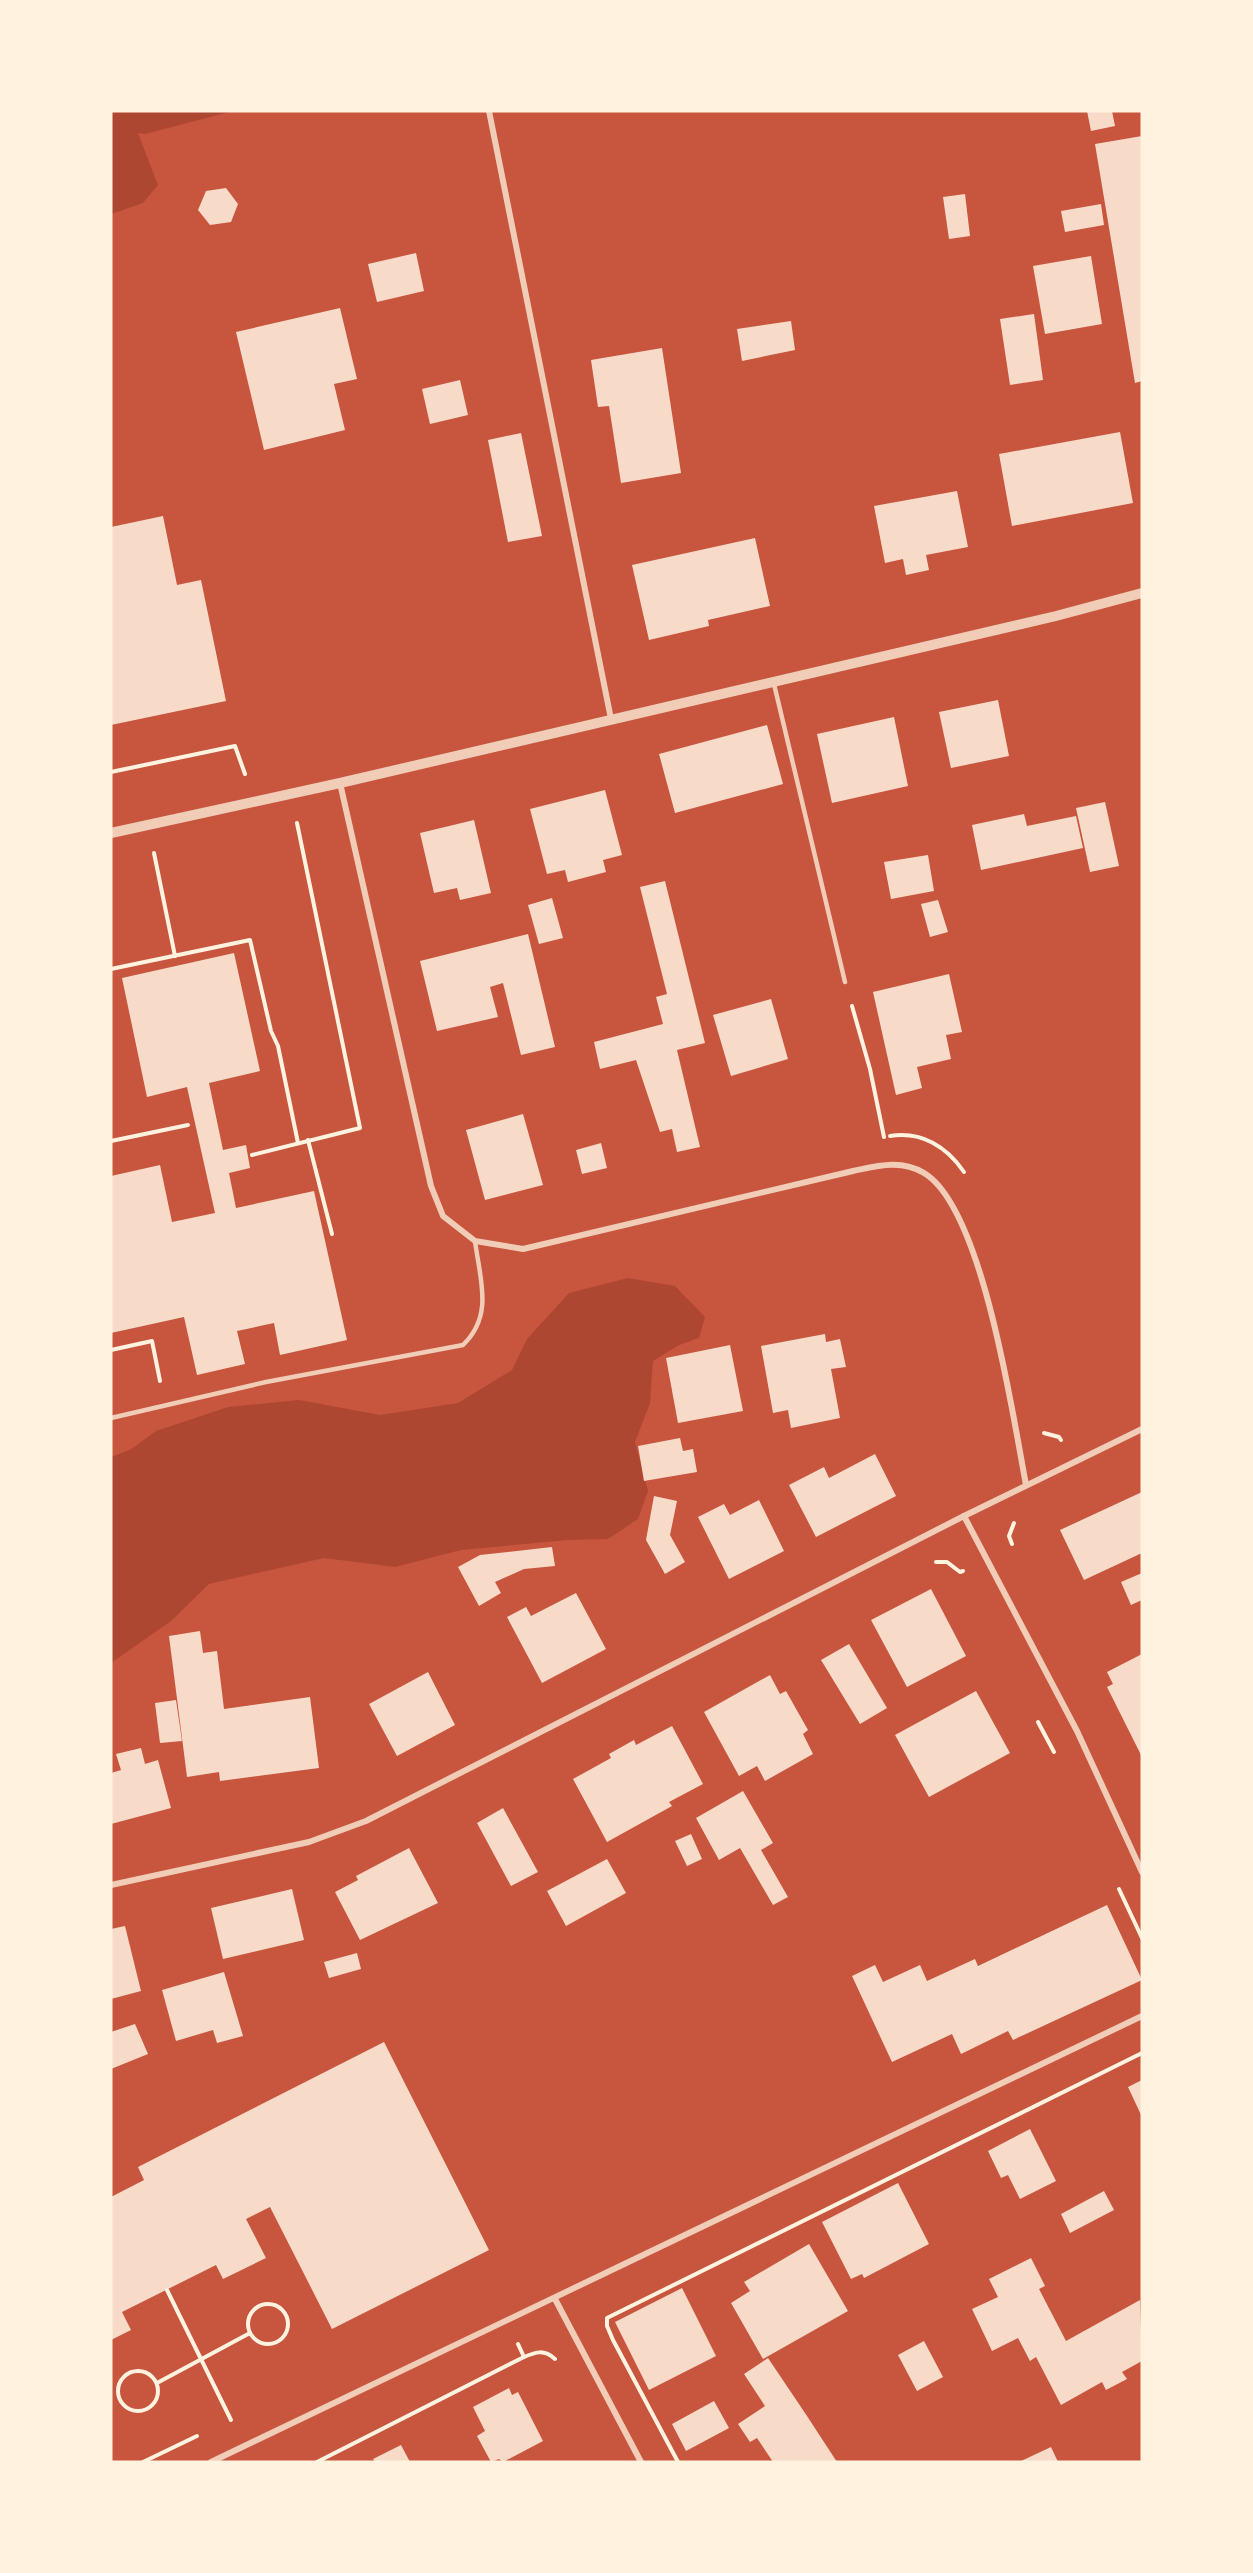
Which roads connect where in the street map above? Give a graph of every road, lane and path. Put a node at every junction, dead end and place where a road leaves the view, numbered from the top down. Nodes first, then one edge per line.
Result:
1 (489, 111) edge
2 (1142, 593) edge
3 (774, 681) junction
4 (611, 719) junction
5 (340, 783) junction
6 (297, 823) dead end
7 (111, 833) edge
8 (154, 852) dead end
9 (175, 956) junction
10 (111, 969) edge
11 (845, 982) joint
12 (188, 1125) dead end
13 (884, 1137) junction
14 (875, 1139) dead end
15 (308, 1140) junction
16 (111, 1141) edge
17 (298, 1143) junction
18 (252, 1155) dead end
19 (967, 1177) dead end
20 (332, 1234) dead end
21 (475, 1241) junction
22 (111, 1350) edge
23 (165, 1406) junction
24 (111, 1418) edge
25 (1142, 1429) edge
26 (1041, 1431) dead end
27 (1072, 1463) junction
28 (1026, 1485) junction
29 (964, 1516) junction
30 (1016, 1519) dead end
31 (1012, 1546) dead end
32 (960, 1572) dead end
33 (966, 1582) dead end
34 (1034, 1714) dead end
35 (1055, 1755) dead end
36 (1142, 1872) edge
37 (111, 1884) edge
38 (1116, 1884) dead end
39 (1142, 1938) edge
40 (1142, 2016) edge
41 (1142, 2053) edge
42 (167, 2290) dead end
43 (555, 2299) junction
44 (250, 2333) junction
45 (201, 2359) junction
46 (557, 2362) dead end
47 (157, 2383) junction
48 (231, 2420) dead end
49 (211, 2462) edge
50 (317, 2462) edge
51 (641, 2462) edge
52 (678, 2462) edge

1 - 4 street
2 - 3 street
3 - 4 street
3 - 11 lane
4 - 5 street
5 - 7 street
5 - 21 street
6 - 15 path
8 - 9 path
9 - 10 path
9 - 17 path
11 - 13 path
12 - 16 path
13 - 14 path
13 - 19 path
15 - 17 path
15 - 20 path
17 - 18 path
21 - 23 lane
21 - 28 street
22 - 23 path
23 - 24 lane
25 - 27 street
26 - 27 path
27 - 28 street
28 - 29 street
29 - 36 street
29 - 37 street
30 - 31 path
32 - 33 path
34 - 35 path
38 - 39 path
40 - 43 street
41 - 52 path
42 - 45 path
43 - 49 street
43 - 51 street
44 - 44 path
44 - 45 path
45 - 47 path
45 - 48 path
46 - 50 path
47 - 47 path

